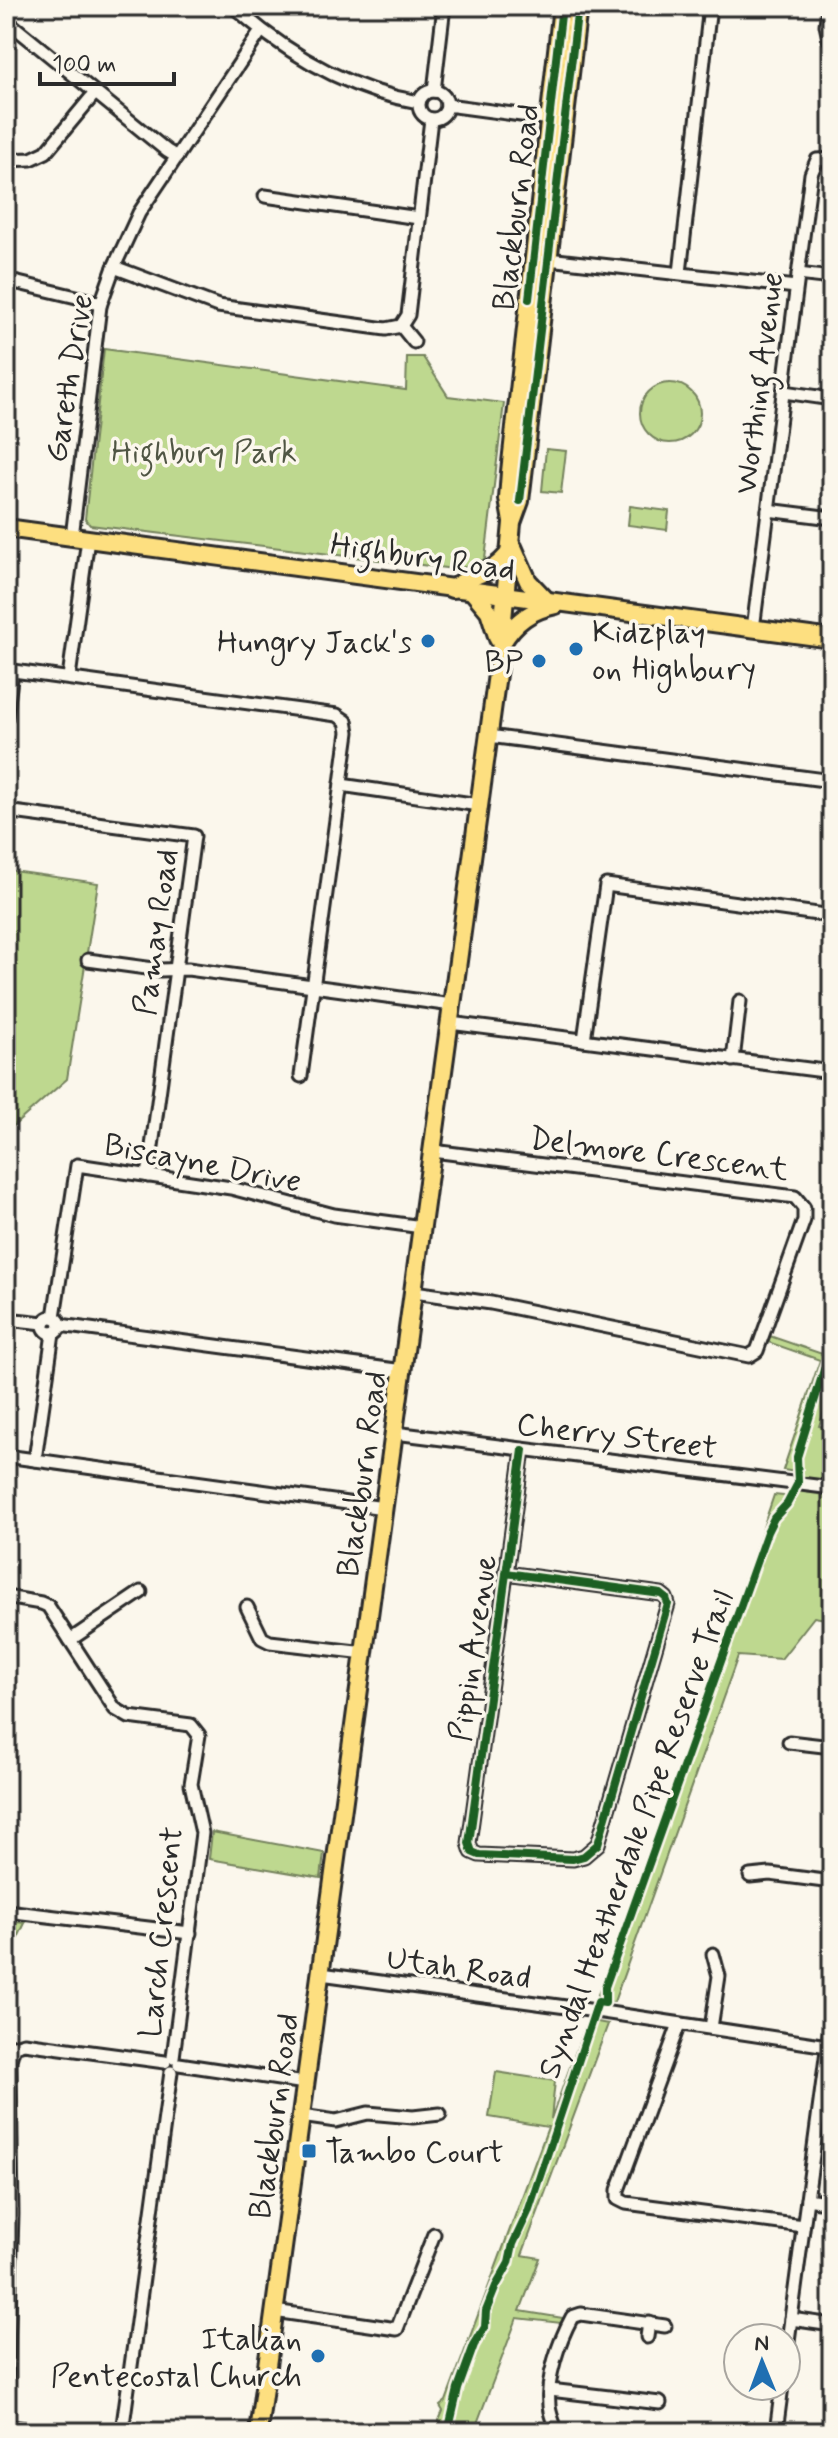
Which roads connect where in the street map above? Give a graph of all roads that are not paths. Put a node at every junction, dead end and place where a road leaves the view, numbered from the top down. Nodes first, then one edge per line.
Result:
1 (233, 6) edge
2 (444, 6) edge
3 (562, 6) edge
4 (578, 6) edge
5 (710, 6) edge
6 (828, 6) edge
7 (6, 20) edge
8 (261, 31) junction
9 (832, 41) edge
10 (434, 91) junction
11 (95, 93) junction
12 (419, 102) junction
13 (447, 105) junction
14 (431, 119) junction
15 (557, 120) junction
16 (177, 157) junction
17 (832, 159) edge
18 (6, 160) edge
19 (265, 196) dead end
20 (419, 218) junction
21 (541, 258) junction
22 (114, 267) junction
23 (680, 273) junction
24 (798, 274) junction
25 (832, 278) edge
26 (6, 280) edge
27 (796, 287) junction
28 (100, 306) junction
29 (401, 326) junction
30 (414, 342) dead end
31 (784, 392) junction
32 (832, 399) edge
33 (768, 510) junction
34 (832, 518) edge
35 (6, 528) edge
36 (80, 538) junction
37 (510, 547) junction
38 (452, 589) junction
39 (473, 592) junction
40 (506, 596) junction
41 (554, 603) junction
42 (753, 629) junction
43 (832, 639) edge
44 (500, 648) junction
45 (9, 670) edge
46 (69, 677) junction
47 (6, 719) edge
48 (489, 736) junction
49 (832, 781) edge
50 (341, 785) junction
51 (479, 805) junction
52 (6, 811) edge
53 (832, 916) edge
54 (88, 960) dead end
55 (176, 970) junction
56 (312, 986) junction
57 (740, 1001) dead end
58 (452, 1005) junction
59 (450, 1023) junction
60 (584, 1040) junction
61 (733, 1060) junction
62 (832, 1072) edge
63 (301, 1076) dead end
64 (433, 1151) junction
65 (148, 1176) junction
66 (422, 1227) junction
67 (414, 1292) junction
68 (6, 1319) edge
69 (53, 1325) junction
70 (403, 1371) junction
71 (395, 1433) junction
72 (523, 1450) junction
73 (6, 1456) edge
74 (35, 1460) junction
75 (832, 1488) edge
76 (384, 1508) junction
77 (506, 1573) junction
78 (141, 1592) dead end
79 (6, 1597) edge
80 (247, 1607) dead end
81 (70, 1640) junction
82 (365, 1653) junction
83 (789, 1742) dead end
84 (832, 1747) edge
85 (750, 1876) dead end
86 (832, 1882) edge
87 (6, 1911) edge
88 (190, 1933) junction
89 (713, 1954) dead end
90 (321, 1974) junction
91 (832, 2013) edge
92 (679, 2024) junction
93 (711, 2028) junction
94 (828, 2046) junction
95 (172, 2064) junction
96 (305, 2083) junction
97 (440, 2114) dead end
98 (301, 2116) junction
99 (807, 2199) junction
100 (832, 2203) edge
101 (803, 2226) junction
102 (434, 2234) dead end
103 (274, 2311) junction
104 (791, 2319) junction
105 (791, 2322) edge
106 (649, 2323) junction
107 (832, 2325) edge
108 (665, 2326) dead end
109 (647, 2337) dead end
110 (550, 2390) junction
111 (780, 2402) edge
112 (660, 2403) dead end
113 (6, 2418) edge
114 (261, 2428) edge
115 (6, 2429) edge
116 (29, 2432) edge
117 (122, 2432) edge
118 (557, 2432) edge
119 (776, 2432) edge

1 - 8 street
2 - 10 street
3 - 15 main road, Blackburn Road
4 - 15 main road, Blackburn Road
5 - 23 street
6 - 9 street
7 - 11 street
8 - 12 street
8 - 16 street, Gareth Drive
10 - 12 street
10 - 13 street
11 - 16 street
11 - 18 street
12 - 14 street
13 - 14 street
13 - 15 street
14 - 20 street
15 - 21 main road, Blackburn Road
16 - 22 street, Gareth Drive
17 - 24 street, Worthing Avenue
19 - 20 street
20 - 29 street
21 - 23 street
21 - 37 main road, Blackburn Road
22 - 28 street, Gareth Drive
22 - 29 street
23 - 27 street
24 - 25 street
24 - 27 street, Worthing Avenue
26 - 28 street
27 - 31 street, Worthing Avenue
28 - 36 street, Gareth Drive
29 - 30 street
31 - 32 street
31 - 33 street, Worthing Avenue
33 - 34 street
33 - 42 street, Worthing Avenue
35 - 36 main road, Highbury Road
36 - 38 main road, Highbury Road
36 - 46 street, Gareth Drive
37 - 38 main road
37 - 40 main road, Blackburn Road
37 - 41 main road
38 - 39 main road, Highbury Road
39 - 40 main road, Highbury Road
39 - 44 main road
40 - 41 main road, Highbury Road
40 - 44 main road, Blackburn Road
41 - 42 main road, Highbury Road
41 - 44 main road
42 - 43 main road, Highbury Road
44 - 48 main road, Blackburn Road
45 - 46 street
45 - 47 street
46 - 50 street
48 - 49 street
48 - 51 main road, Blackburn Road
50 - 51 street
50 - 56 street
51 - 58 main road, Blackburn Road
52 - 55 street, Pamay Road
53 - 60 street
54 - 55 street
55 - 56 street
55 - 65 street, Pamay Road
56 - 58 street
56 - 63 street
57 - 61 street
58 - 59 main road, Blackburn Road
59 - 60 street
59 - 64 main road, Blackburn Road
60 - 61 street
61 - 62 street
64 - 66 main road, Blackburn Road
64 - 67 street, Delmore Crescent
65 - 66 street, Biscayne Drive
65 - 69 street, Biscayne Drive
66 - 67 main road, Blackburn Road
67 - 70 main road, Blackburn Road
68 - 69 street
69 - 70 street
69 - 74 street
70 - 71 main road, Blackburn Road
71 - 72 street, Cherry Street
71 - 76 main road, Blackburn Road
72 - 75 street, Cherry Street
72 - 77 street, Pippin Avenue
73 - 74 street
74 - 76 street
76 - 82 main road, Blackburn Road
77 - 77 street, Pippin Avenue
78 - 81 street
79 - 81 street, Larch Crescent
80 - 82 street
81 - 88 street, Larch Crescent
82 - 90 main road, Blackburn Road
83 - 84 street
85 - 86 street
87 - 88 street
88 - 95 street, Larch Crescent
89 - 93 street
90 - 92 street, Utah Road
90 - 96 main road, Blackburn Road
91 - 94 street
92 - 93 street, Utah Road
92 - 101 street
93 - 94 street, Utah Road
94 - 99 street
95 - 96 street
95 - 113 street
95 - 117 street, Larch Crescent
96 - 98 main road, Blackburn Road
97 - 98 street
98 - 103 main road, Blackburn Road
99 - 100 street
99 - 101 street
101 - 104 street
102 - 103 street
103 - 114 main road, Blackburn Road
104 - 105 street
104 - 107 street
106 - 108 street
106 - 109 street
106 - 110 street
110 - 112 street
110 - 118 street
111 - 119 street
115 - 116 main road

